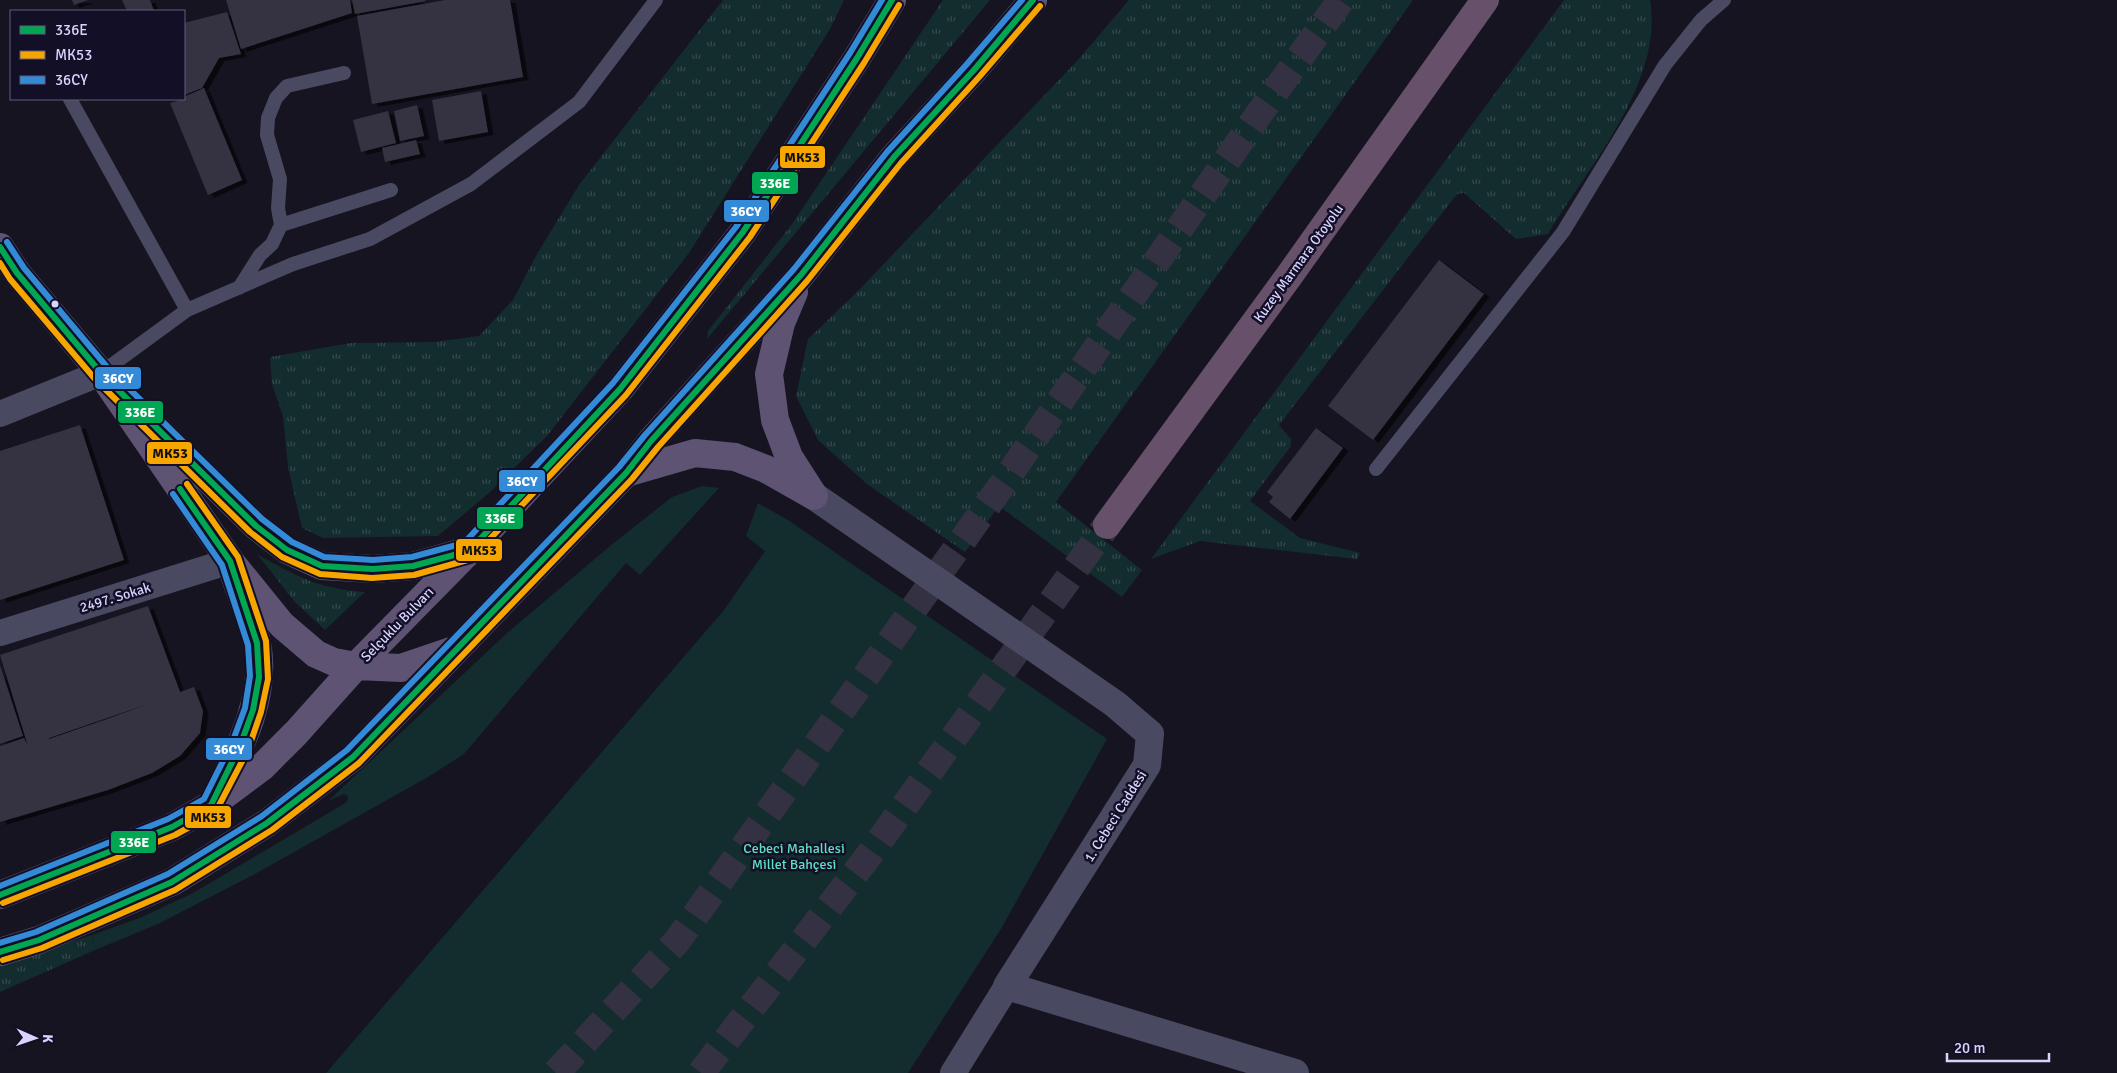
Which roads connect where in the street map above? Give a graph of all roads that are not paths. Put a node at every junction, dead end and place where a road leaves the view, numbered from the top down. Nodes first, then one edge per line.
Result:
1 (656, 0) edge
2 (892, 0) edge
3 (1034, 0) edge
4 (1485, 0) edge
5 (1724, 0) edge
6 (344, 73) dead end
7 (71, 100) edge
8 (391, 190) dead end
9 (281, 225) junction
10 (0, 247) edge
11 (802, 275) junction
12 (239, 288) junction
13 (187, 310) junction
14 (101, 373) junction
15 (0, 414) edge
16 (1376, 469) dead end
17 (626, 473) junction
18 (814, 496) junction
19 (1107, 525) tunnel mouth
20 (469, 551) junction
21 (230, 561) junction
22 (0, 633) edge
23 (456, 650) junction
24 (356, 666) junction
25 (211, 805) junction
26 (0, 895) edge
27 (0, 952) edge
28 (1007, 986) junction
29 (953, 1073) edge
30 (1295, 1073) edge

1 - 12 lane
2 - 20 main road, Selçuklu Bulvarı
3 - 11 main road
4 - 19 highway, Kuzey Marmara Otoyolu
5 - 16 lane
6 - 9 lane
7 - 13 lane
8 - 9 lane
9 - 12 lane
10 - 14 main road
11 - 17 main road
11 - 18 main road
12 - 13 lane
13 - 14 lane
14 - 15 street
14 - 20 main road
14 - 21 main road
17 - 18 main road
17 - 23 main road
18 - 28 street, 1. Cebeci Caddesi
20 - 24 main road, Selçuklu Bulvarı
21 - 22 street, 2497. Sokak
21 - 24 main road
21 - 25 main road
23 - 24 main road
23 - 27 main road
24 - 25 main road, Selçuklu Bulvarı
25 - 26 main road, Selçuklu Bulvarı
28 - 29 street
28 - 30 street

